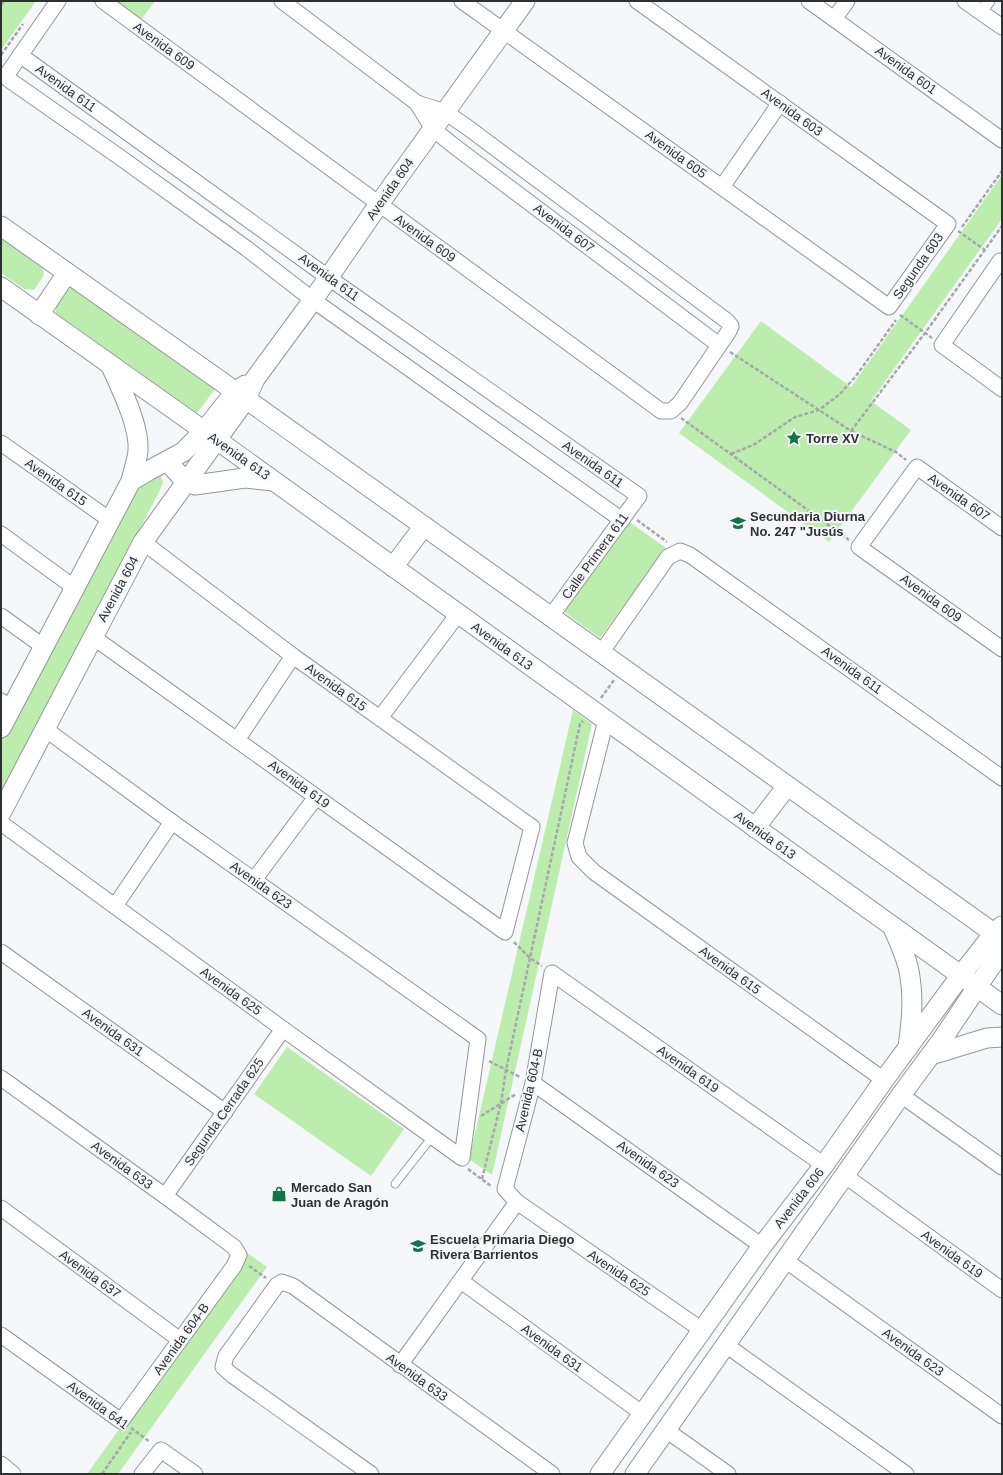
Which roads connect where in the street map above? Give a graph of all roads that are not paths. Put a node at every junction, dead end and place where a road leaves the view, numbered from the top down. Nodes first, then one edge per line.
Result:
1 (58, 1) edge
2 (103, 1) edge
3 (282, 1) edge
4 (462, 1) edge
5 (525, 1) edge
6 (637, 1) edge
7 (809, 1) edge
8 (847, 1) edge
9 (966, 1) edge
10 (985, 6) edge
11 (834, 19) junction
12 (1002, 27) edge
13 (504, 31) junction
14 (20, 55) junction
15 (417, 103) junction
16 (780, 103) junction
17 (444, 112) junction
18 (433, 129) junction
19 (1002, 140) edge
20 (722, 187) junction
21 (379, 204) junction
22 (1, 226) edge
23 (953, 227) joint
24 (1001, 262) edge
25 (67, 273) junction
26 (329, 278) junction
27 (1, 287) edge
28 (313, 300) junction
29 (894, 311) joint
30 (39, 315) junction
31 (719, 345) junction
32 (111, 366) junction
33 (1002, 389) edge
34 (241, 395) junction
35 (210, 436) junction
36 (1, 443) edge
37 (167, 461) junction
38 (131, 481) junction
39 (274, 481) junction
40 (186, 482) junction
41 (639, 496) joint
42 (624, 516) junction
43 (110, 520) junction
44 (424, 526) junction
45 (1002, 528) edge
46 (1, 534) edge
47 (143, 542) junction
48 (859, 547) joint
49 (394, 567) junction
50 (75, 588) junction
51 (458, 614) junction
52 (1, 616) edge
53 (551, 616) junction
54 (93, 637) junction
55 (44, 647) junction
56 (1002, 649) edge
57 (601, 653) junction
58 (293, 656) junction
59 (6, 704) edge
60 (599, 715) junction
61 (380, 718) junction
62 (1, 728) edge
63 (45, 729) junction
64 (237, 740) junction
65 (1002, 778) edge
66 (787, 786) junction
67 (316, 797) junction
68 (1, 813) edge
69 (172, 822) junction
70 (1, 823) edge
71 (755, 828) junction
72 (254, 880) junction
73 (115, 906) junction
74 (892, 927) junction
75 (505, 932) joint
76 (999, 933) edge
77 (1002, 950) edge
78 (1, 952) edge
79 (552, 973) joint
80 (961, 975) junction
81 (978, 987) junction
82 (1002, 1005) edge
83 (922, 1028) junction
84 (282, 1029) junction
85 (1002, 1037) edge
86 (908, 1048) junction
87 (936, 1048) junction
88 (1, 1078) edge
89 (884, 1080) junction
90 (533, 1083) junction
91 (901, 1095) junction
92 (225, 1112) junction
93 (432, 1137) junction
94 (462, 1158) joint
95 (824, 1165) junction
96 (1002, 1167) edge
97 (844, 1175) junction
98 (395, 1184) dead end
99 (165, 1196) junction
100 (517, 1202) junction
101 (1, 1208) edge
102 (762, 1246) junction
103 (238, 1256) joint
104 (785, 1260) junction
105 (461, 1281) junction
106 (1002, 1290) edge
107 (702, 1330) junction
108 (1, 1336) edge
109 (180, 1340) junction
110 (726, 1345) junction
111 (400, 1365) junction
112 (668, 1378) junction
113 (691, 1394) junction
114 (643, 1414) junction
115 (1002, 1416) edge
116 (121, 1421) joint
117 (666, 1430) junction
118 (1, 1464) edge
119 (13, 1474) edge
120 (142, 1474) edge
121 (195, 1474) edge
122 (371, 1474) edge
123 (552, 1474) edge
124 (600, 1474) edge
125 (635, 1474) edge
126 (728, 1474) edge
127 (906, 1474) edge

1 - 14 street
2 - 21 street, Avenida 609
3 - 15 street, Avenida 607
4 - 13 street, Avenida 605
5 - 13 street, Avenida 604
6 - 16 street, Avenida 603
7 - 11 street, Avenida 601
8 - 11 street
9 - 10 street
10 - 12 street
11 - 19 street, Avenida 601
13 - 17 street, Avenida 604
13 - 20 street, Avenida 605
14 - 26 street, Avenida 611
14 - 28 street, Avenida 611
15 - 17 street, Avenida 607
15 - 18 street, Avenida 607
16 - 20 street
16 - 23 street, Avenida 603
17 - 18 street, Avenida 604
17 - 31 street, Avenida 607
18 - 21 street, Avenida 604
18 - 31 street, Avenida 607
20 - 29 street, Avenida 605
21 - 26 street, Avenida 604
21 - 31 street, Avenida 609
22 - 25 street
23 - 29 street, Segunda 603
24 - 33 street
25 - 30 street
25 - 34 street
26 - 28 street, Avenida 604
26 - 41 street, Avenida 611
27 - 30 street, Avenida 613
28 - 34 street, Avenida 604
28 - 42 street, Avenida 611
30 - 32 street, Avenida 613
32 - 35 street, Avenida 613
32 - 38 street
34 - 35 street, Avenida 604
34 - 44 street
35 - 37 street, Avenida 604
35 - 39 street, Avenida 613
35 - 40 street, Avenida 604
36 - 43 street, Avenida 615
37 - 38 street, Avenida 604
37 - 40 street
38 - 43 street, Avenida 604
39 - 40 street
39 - 49 street, Avenida 613
40 - 47 street, Avenida 604
41 - 42 street, Calle Primera 611
42 - 53 street, Calle Primera 611
43 - 50 street, Avenida 604
44 - 49 street
44 - 53 street
45 - 48 street, Avenida 607
46 - 50 street
47 - 54 street, Avenida 604
47 - 58 street, Avenida 615
48 - 56 street, Avenida 609
49 - 51 street, Avenida 613
50 - 55 street, Avenida 604
51 - 60 street, Avenida 613
51 - 61 street
52 - 55 street
53 - 57 street
54 - 63 street, Avenida 604
54 - 64 street, Avenida 619
55 - 59 street, Avenida 604
57 - 65 street, Avenida 611
57 - 66 street
58 - 61 street, Avenida 615
58 - 64 street
59 - 62 street, Avenida 604
60 - 71 street, Avenida 613
60 - 89 street, Avenida 615
61 - 75 street, Avenida 615
63 - 68 street, Avenida 604
63 - 69 street, Avenida 623
64 - 67 street, Avenida 619
66 - 71 street
66 - 76 street
67 - 72 street
67 - 75 street, Avenida 619
69 - 72 street, Avenida 623
69 - 73 street
70 - 73 street, Avenida 625
71 - 74 street, Avenida 613
72 - 94 street, Avenida 623
73 - 84 street, Avenida 625
74 - 80 street, Avenida 613
74 - 86 street
76 - 80 street, Avenida 606
77 - 81 street, Avenida 606
78 - 92 street, Avenida 631
79 - 90 street, Avenida 604-B
79 - 95 street, Avenida 619
80 - 81 street, Avenida 613
80 - 83 street, Avenida 606
81 - 82 street, Avenida 613
81 - 87 street, Avenida 606
83 - 86 street, Avenida 606
83 - 87 street
84 - 92 street, Segunda Cerrada 625
84 - 93 street, Avenida 625
85 - 87 street
86 - 89 street, Avenida 606
87 - 91 street, Avenida 606
88 - 99 street, Avenida 633
89 - 95 street, Avenida 606
90 - 100 street, Avenida 604-B
90 - 102 street, Avenida 623
91 - 96 street
91 - 97 street, Avenida 606
92 - 99 street, Segunda Cerrada 625
93 - 94 street, Avenida 625
93 - 98 lane
95 - 102 street, Avenida 606
97 - 104 street, Avenida 606
97 - 106 street, Avenida 619
99 - 103 street, Avenida 633
100 - 105 street
100 - 107 street, Avenida 625
101 - 109 street, Avenida 637
102 - 107 street, Avenida 606
103 - 109 street, Avenida 604-B
104 - 110 street, Avenida 606
104 - 115 street, Avenida 623
105 - 111 street
105 - 114 street, Avenida 631
107 - 112 street, Avenida 606
108 - 116 street, Avenida 641
109 - 116 street, Avenida 604-B
110 - 113 street, Avenida 606
110 - 127 street
111 - 122 street, Avenida 633
111 - 123 street, Avenida 633
112 - 113 street
112 - 114 street, Avenida 606
113 - 117 street, Avenida 606
114 - 124 street, Avenida 606
117 - 125 street, Avenida 606
117 - 126 street
118 - 119 street
120 - 121 street

